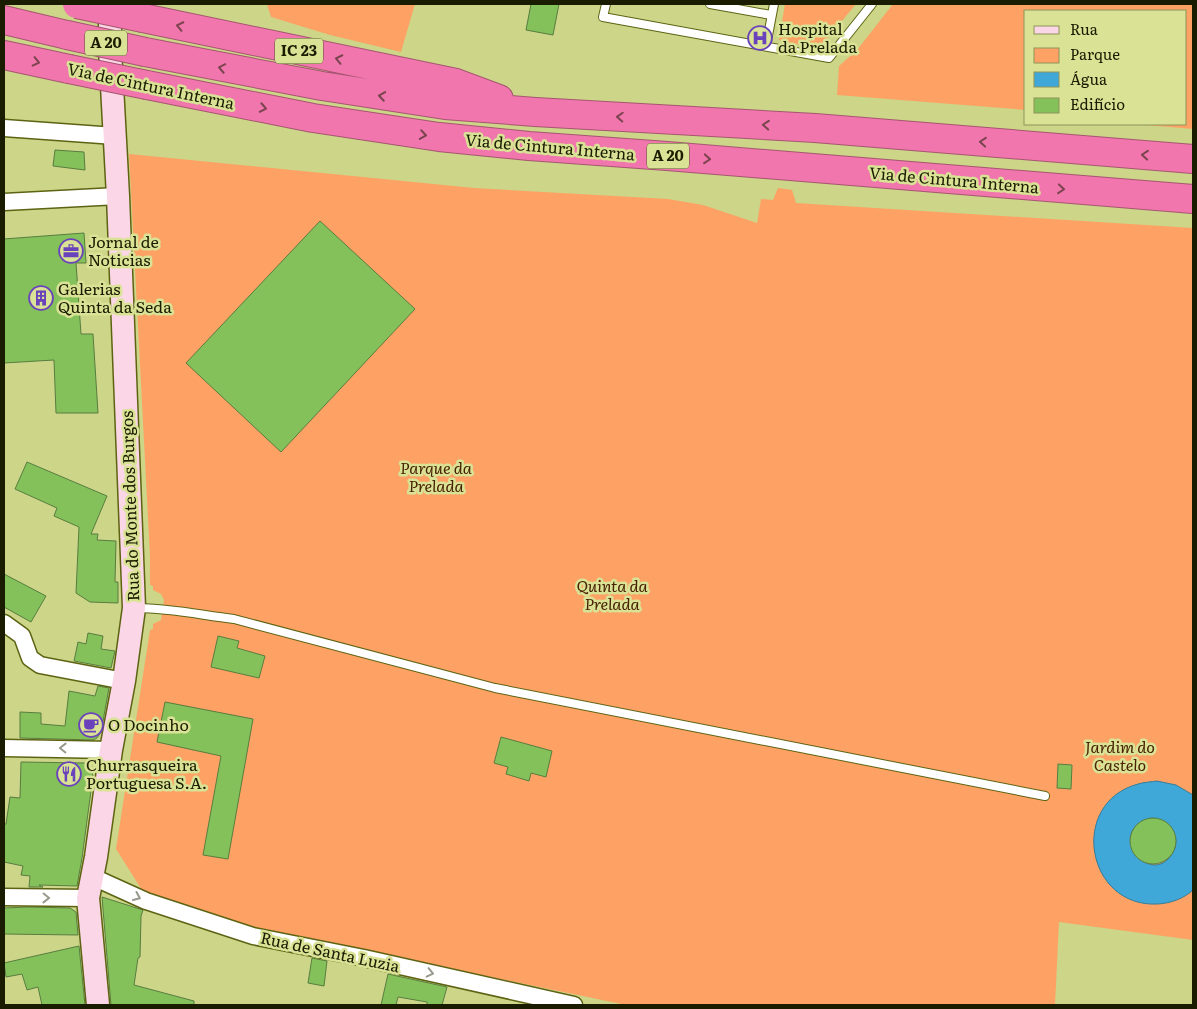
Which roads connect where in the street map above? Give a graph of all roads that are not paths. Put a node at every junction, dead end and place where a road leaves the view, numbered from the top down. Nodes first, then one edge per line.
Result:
1 (77, 4) edge
2 (110, 4) edge
3 (606, 4) edge
4 (710, 4) edge
5 (774, 4) edge
6 (872, 4) edge
7 (772, 15) junction
8 (4, 20) edge
9 (766, 46) junction
10 (4, 55) edge
11 (535, 112) junction
12 (4, 128) edge
13 (115, 136) junction
14 (1193, 159) edge
15 (118, 196) junction
16 (1193, 199) edge
17 (4, 202) edge
18 (134, 608) junction
19 (4, 623) edge
20 (124, 681) junction
21 (4, 748) edge
22 (111, 750) junction
23 (1045, 796) dead end
24 (90, 888) junction
25 (4, 897) edge
26 (98, 1005) edge
27 (574, 1005) edge

11 -> 1 highway, IC 23, bridge
2 - 13 main road, Rua do Monte dos Burgos
3 - 9 lane
4 - 7 lane
5 - 7 lane
6 - 9 lane
7 - 9 lane
11 -> 8 highway, Via de Cintura Interna / A 20, bridge
10 -> 16 highway, Via de Cintura Interna / A 20, bridge
14 -> 11 highway, Via de Cintura Interna / A 20
12 - 13 street
13 - 15 main road, Rua do Monte dos Burgos
15 - 17 street
15 - 18 main road, Rua do Monte dos Burgos
18 - 20 main road, Rua do Monte dos Burgos
18 - 23 lane
19 - 20 street
20 - 22 main road, Rua do Monte dos Burgos
22 -> 21 street
22 - 24 main road, Rua do Monte dos Burgos
25 -> 24 street, Rua de Santa Luzia
24 - 26 main road, Rua do Monte dos Burgos
24 -> 27 street, Rua de Santa Luzia

